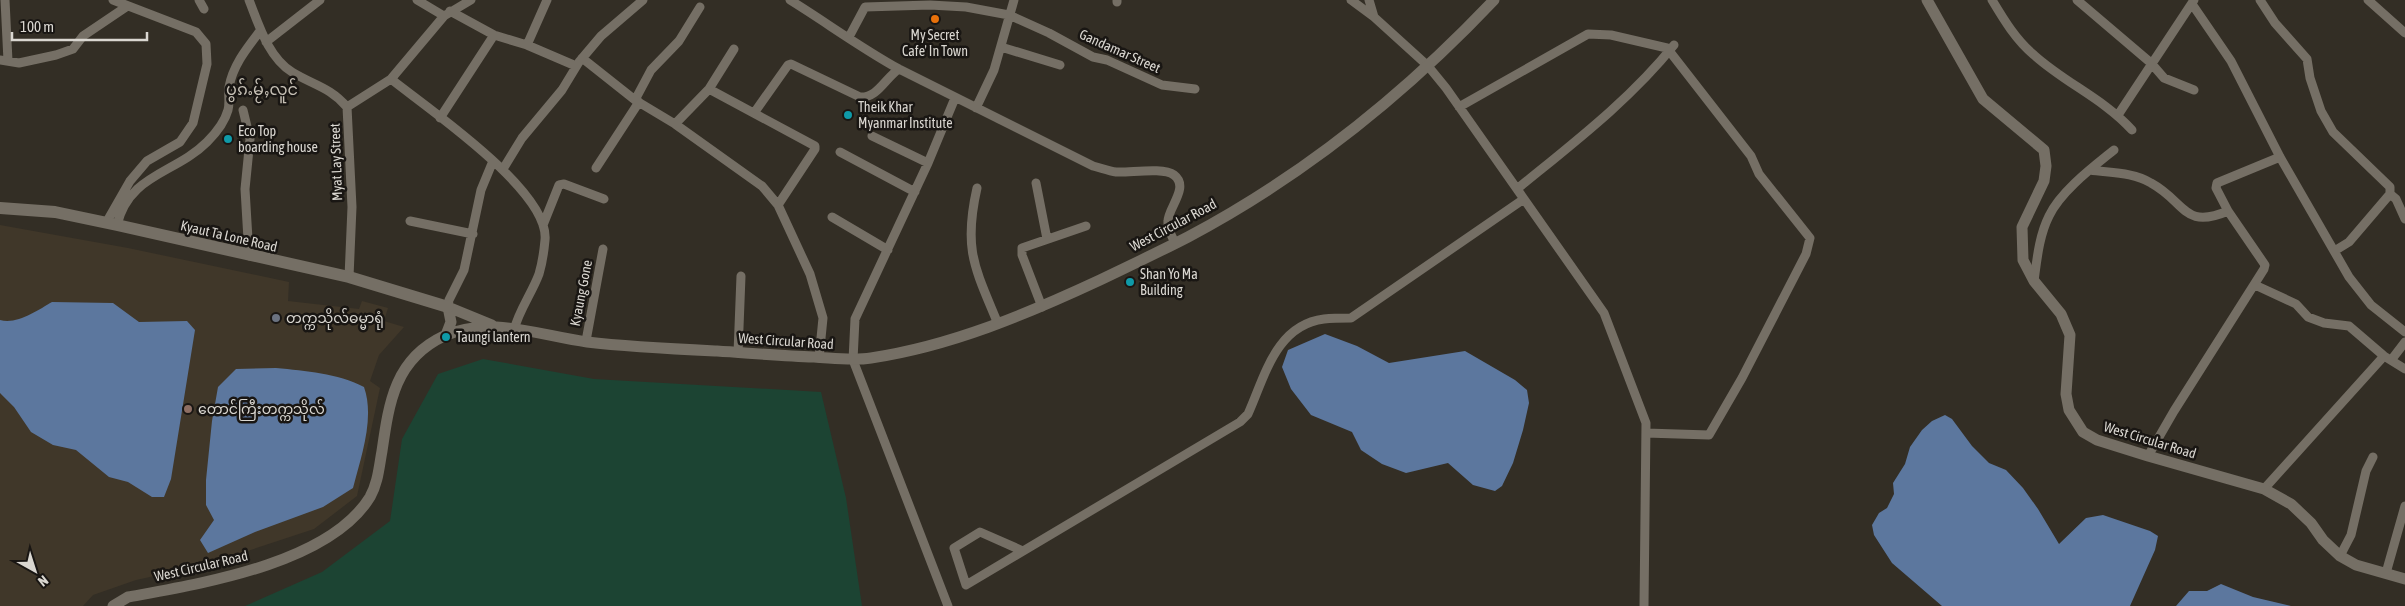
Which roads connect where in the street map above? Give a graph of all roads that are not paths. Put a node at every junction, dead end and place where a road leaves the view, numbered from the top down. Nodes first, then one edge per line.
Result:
1 (5, 0) edge
2 (113, 0) edge
3 (199, 0) edge
4 (249, 0) edge
5 (320, 0) edge
6 (417, 0) edge
7 (471, 0) edge
8 (547, 0) edge
9 (642, 0) edge
10 (790, 0) edge
11 (1014, 0) edge
12 (1350, 0) edge
13 (1369, 0) edge
14 (1494, 0) edge
15 (1927, 0) edge
16 (1992, 0) edge
17 (2077, 0) edge
18 (2260, 0) edge
19 (2368, 0) edge
20 (2193, 2) edge
21 (866, 4) edge
22 (126, 7) junction
23 (700, 7) dead end
24 (204, 9) dead end
25 (447, 14) junction
26 (1008, 16) junction
27 (1374, 17) junction
28 (260, 31) junction
29 (2405, 33) edge
30 (494, 35) junction
31 (849, 36) junction
32 (266, 42) junction
33 (527, 45) junction
34 (1001, 47) junction
35 (1672, 48) junction
36 (734, 49) dead end
37 (4, 60) edge
38 (579, 62) junction
39 (2152, 63) junction
40 (1060, 65) dead end
41 (1428, 66) junction
42 (899, 69) junction
43 (391, 79) junction
44 (709, 89) junction
45 (1195, 89) dead end
46 (2194, 90) dead end
47 (955, 98) junction
48 (637, 101) junction
49 (347, 107) junction
50 (1459, 107) junction
51 (976, 108) junction
52 (243, 110) dead end
53 (754, 114) junction
54 (2118, 115) junction
55 (440, 118) junction
56 (675, 124) junction
57 (2132, 130) dead end
58 (872, 136) dead end
59 (2114, 150) dead end
60 (840, 152) dead end
61 (2280, 157) junction
62 (493, 160) junction
63 (928, 163) junction
64 (596, 168) dead end
65 (503, 169) junction
66 (2090, 170) junction
67 (1036, 183) dead end
68 (977, 188) dead end
69 (1517, 189) junction
70 (915, 192) junction
71 (2390, 194) junction
72 (1524, 198) junction
73 (604, 199) dead end
74 (778, 205) junction
75 (0, 208) edge
76 (2228, 211) junction
77 (832, 216) dead end
78 (2405, 219) edge
79 (410, 221) dead end
80 (111, 224) junction
81 (543, 224) junction
82 (1086, 226) dead end
83 (473, 234) junction
84 (1047, 239) junction
85 (1175, 243) junction
86 (603, 249) dead end
87 (888, 250) junction
88 (2336, 250) junction
89 (248, 256) junction
90 (742, 276) dead end
91 (349, 277) junction
92 (2034, 281) junction
93 (2255, 285) junction
94 (448, 307) junction
95 (1042, 307) junction
96 (998, 324) junction
97 (492, 325) junction
98 (514, 330) junction
99 (2405, 332) edge
100 (446, 335) junction
101 (586, 341) junction
102 (2405, 342) edge
103 (738, 353) junction
104 (818, 358) junction
105 (2388, 358) junction
106 (853, 360) junction
107 (2405, 369) edge
108 (1646, 433) junction
109 (2148, 456) junction
110 (2373, 457) dead end
111 (2264, 489) junction
112 (2405, 506) edge
113 (1023, 551) junction
114 (2340, 556) junction
115 (2386, 574) junction
116 (2405, 578) edge
117 (113, 606) edge
118 (948, 606) edge
119 (1644, 606) edge

1 - 37 street
2 - 22 street
3 - 24 street
4 - 28 street, Myat Lay Street
5 - 32 street
6 - 25 street
7 - 25 street
8 - 33 street
9 - 38 street
10 - 31 street
11 - 26 street
12 - 27 street
13 - 27 street
14 - 41 street, West Circular Road
15 - 92 street, West Circular Road
16 - 54 street
17 - 39 street
18 - 71 street
19 - 29 street
20 - 39 street
20 - 61 street
21 - 26 street, Gandamar Street
21 - 31 street, Gandamar Street
22 - 37 street
22 - 80 street
23 - 48 street
25 - 30 street
25 - 43 street
26 - 34 street
26 - 45 street, Gandamar Street
27 - 41 street
28 - 32 street, Myat Lay Street
28 - 80 street
30 - 33 street
30 - 55 street
31 - 42 street
32 - 49 street, Myat Lay Street
33 - 38 street
34 - 40 street
34 - 51 street
35 - 50 street
35 - 69 street
35 - 108 street
36 - 44 street
38 - 48 street
38 - 65 street
39 - 46 street
39 - 54 street
41 - 50 street
41 - 85 street, West Circular Road
42 - 47 street
42 - 53 street
43 - 49 street
43 - 55 street
44 - 53 street
44 - 56 street
47 - 51 street
47 - 63 street
48 - 56 street
48 - 64 street
49 - 91 street, Myat Lay Street
50 - 69 street
51 - 85 street
52 - 89 street
53 - 74 street
54 - 57 street
55 - 62 street
56 - 74 street
58 - 63 street
59 - 66 street
60 - 70 street
61 - 76 street
61 - 88 street
62 - 65 street
62 - 83 street
63 - 70 street
65 - 81 street
66 - 76 street
66 - 92 street
67 - 84 street
68 - 96 street
69 - 72 street
70 - 87 street
71 - 78 street
71 - 88 street
72 - 108 street
72 - 113 street
73 - 81 street
74 - 104 street
75 - 80 main road, Kyaut Ta Lone Road
76 - 93 street
77 - 87 street
79 - 83 street
80 - 89 main road, Kyaut Ta Lone Road
81 - 98 street
82 - 84 street
83 - 94 street
84 - 95 street
85 - 95 street, West Circular Road
86 - 101 street, Kyaung Gone
87 - 106 street
88 - 99 street
89 - 91 main road, Kyaut Ta Lone Road
90 - 103 street
91 - 94 main road, Kyaut Ta Lone Road
92 - 109 street, West Circular Road
93 - 105 street
93 - 109 street
94 - 97 street
94 - 100 street
95 - 96 street, West Circular Road
96 - 106 street, West Circular Road
97 - 98 street, West Circular Road
97 - 100 street, West Circular Road
98 - 101 street, West Circular Road
100 - 117 street, West Circular Road
101 - 103 street, West Circular Road
102 - 105 street
103 - 104 street, West Circular Road
104 - 106 street, West Circular Road
105 - 107 street
105 - 111 street
106 - 118 street
108 - 119 street
109 - 111 street, West Circular Road
110 - 114 street
111 - 114 street, West Circular Road
112 - 115 street
113 - 113 street
114 - 115 street, West Circular Road
115 - 116 street, West Circular Road

